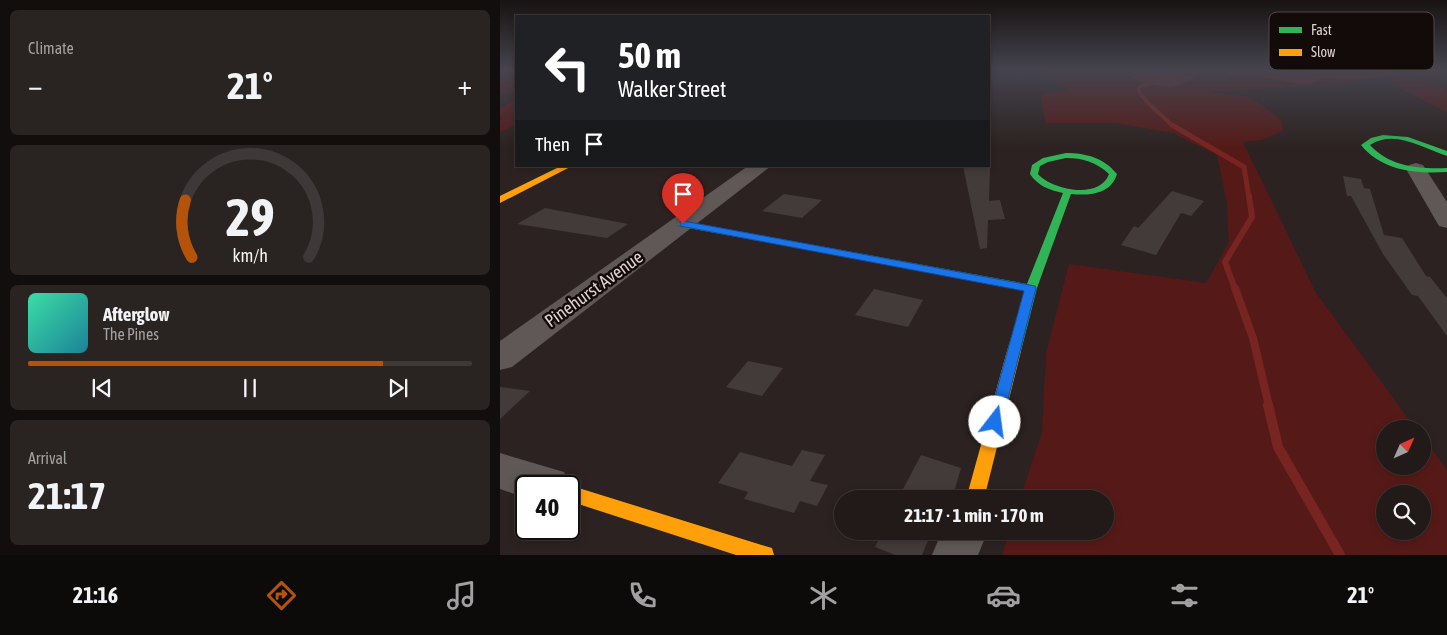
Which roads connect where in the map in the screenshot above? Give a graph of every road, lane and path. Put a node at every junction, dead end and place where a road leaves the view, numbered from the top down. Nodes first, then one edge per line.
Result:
1 (1447, 154) edge
2 (566, 167) edge
3 (760, 167) edge
4 (1416, 169) junction
5 (1447, 170) edge
6 (1068, 191) junction
7 (500, 200) edge
8 (1447, 221) edge
9 (683, 224) junction
10 (1030, 288) junction
11 (500, 358) edge
12 (500, 471) edge
13 (515, 476) edge
14 (977, 490) edge
15 (580, 496) edge
16 (962, 540) edge
17 (765, 555) edge
18 (954, 555) edge

1 - 4 street
2 - 7 street
3 - 9 street, Pinehurst Avenue
4 - 5 street
4 - 8 street
6 - 6 street
6 - 10 street
9 - 10 street
9 - 11 street, Pinehurst Avenue
10 - 14 street
12 - 13 street
15 - 17 street
16 - 18 street

